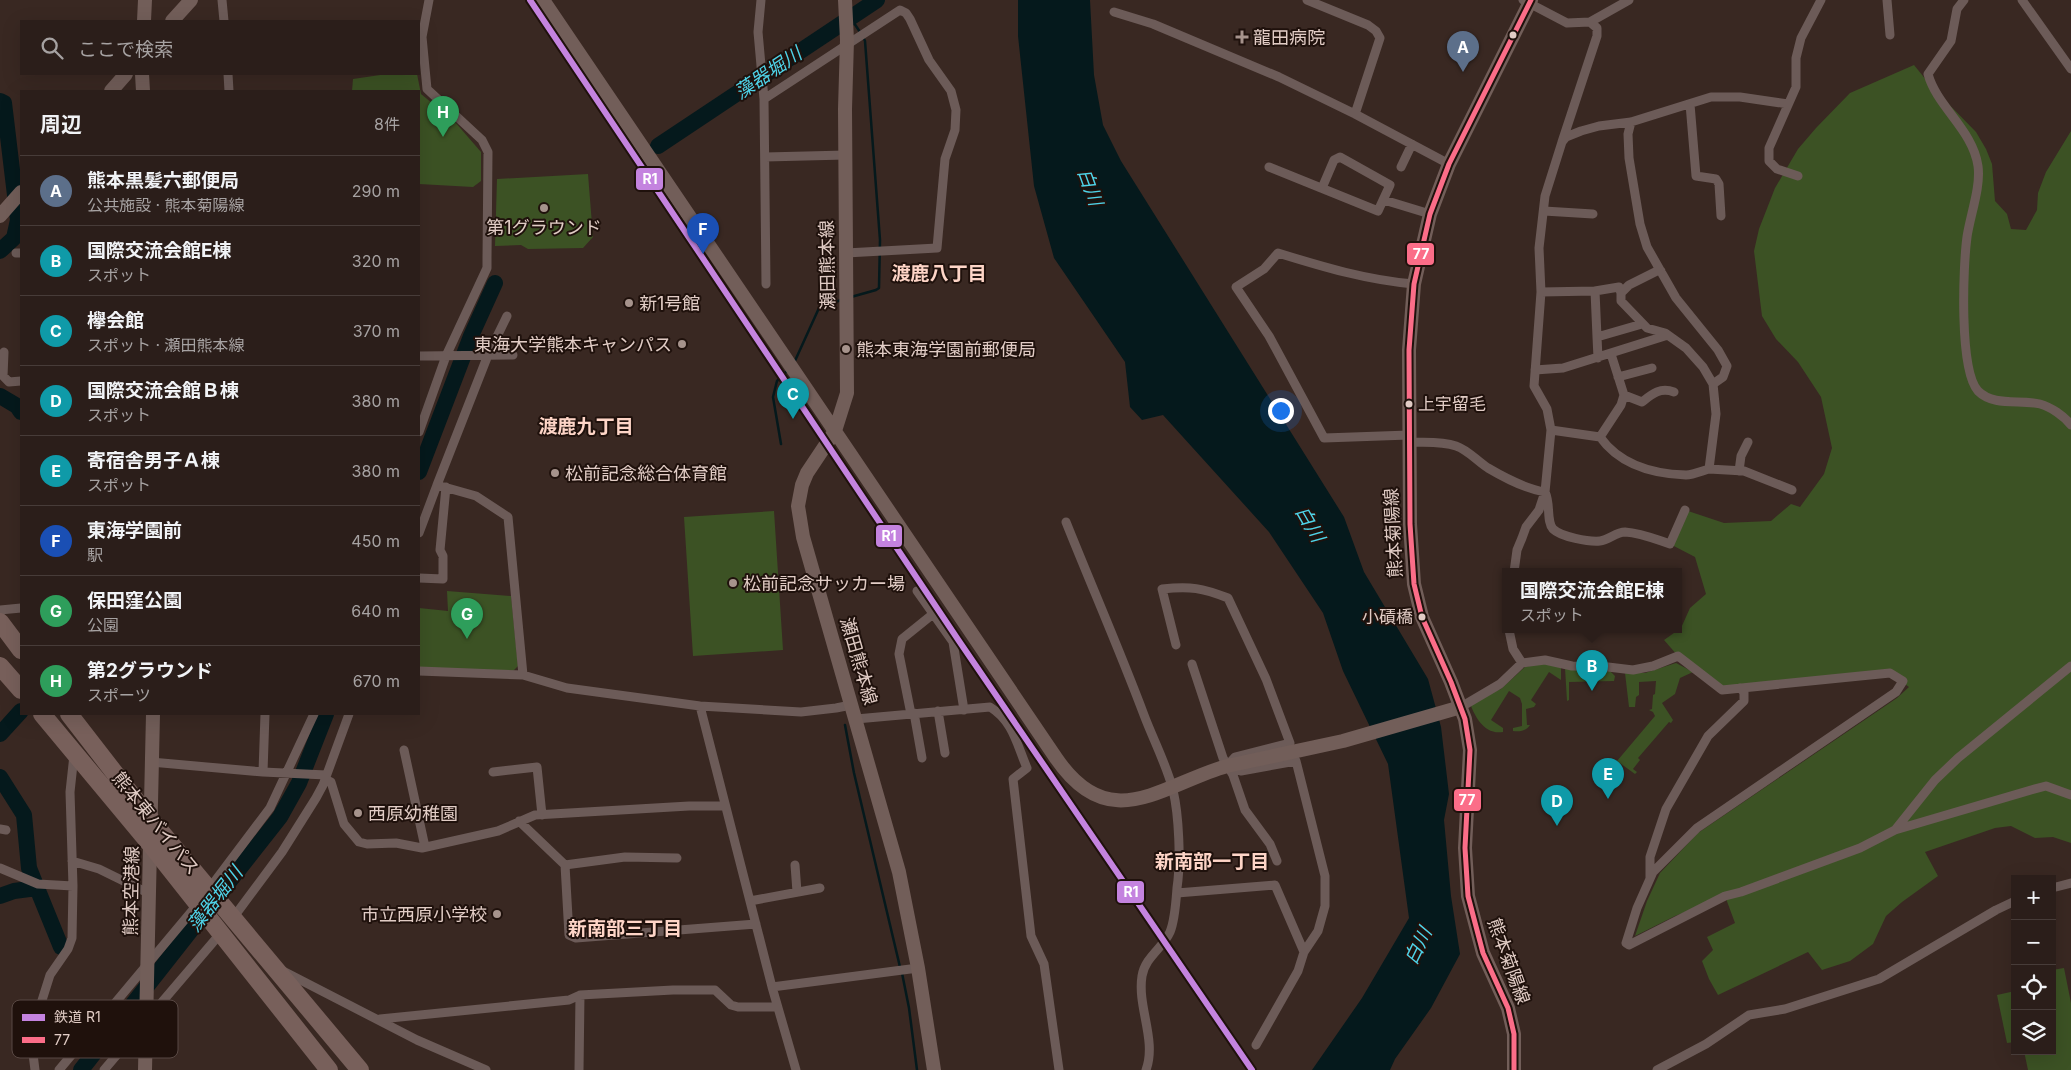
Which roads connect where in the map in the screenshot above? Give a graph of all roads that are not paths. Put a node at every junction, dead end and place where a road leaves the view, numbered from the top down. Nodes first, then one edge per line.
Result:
1 (145, 0) edge
2 (191, 0) edge
3 (222, 0) edge
4 (429, 0) edge
5 (543, 0) edge
6 (762, 0) edge
7 (1307, 0) edge
8 (1629, 0) edge
9 (1821, 0) edge
10 (1887, 0) edge
11 (1964, 0) edge
12 (2022, 0) edge
13 (845, 1) edge
14 (1528, 1) edge
15 (1114, 12) dead end
16 (144, 20) edge
17 (173, 20) edge
18 (224, 20) edge
19 (1590, 22) junction
20 (1890, 36) dead end
21 (847, 42) junction
22 (2071, 69) edge
23 (125, 75) edge
24 (142, 75) edge
25 (228, 75) edge
26 (112, 90) edge
27 (143, 90) edge
28 (229, 90) edge
29 (764, 99) junction
30 (1690, 104) junction
31 (1788, 104) junction
32 (1355, 114) junction
33 (1631, 122) junction
34 (1562, 142) junction
35 (1412, 144) junction
36 (846, 155) junction
37 (765, 157) junction
38 (1449, 164) junction
39 (1269, 167) dead end
40 (1401, 167) dead end
41 (1798, 176) dead end
42 (1322, 188) junction
43 (20, 193) edge
44 (1384, 200) junction
45 (1544, 211) junction
46 (4, 212) edge
47 (1430, 214) junction
48 (1593, 214) dead end
49 (1721, 216) dead end
50 (846, 253) junction
51 (1661, 271) junction
52 (766, 284) dead end
53 (1414, 284) junction
54 (1595, 291) junction
55 (1541, 292) junction
56 (1621, 293) junction
57 (508, 316) dead end
58 (1642, 324) junction
59 (1669, 335) junction
60 (1597, 337) junction
61 (4, 352) dead end
62 (1611, 354) junction
63 (488, 355) junction
64 (513, 355) dead end
65 (420, 356) edge
66 (449, 356) junction
67 (1598, 358) junction
68 (1652, 368) dead end
69 (1535, 370) junction
70 (1618, 377) junction
71 (20, 381) edge
72 (1713, 384) junction
73 (1674, 392) dead end
74 (1624, 395) junction
75 (2071, 425) edge
76 (420, 429) edge
77 (1551, 430) junction
78 (836, 431) junction
79 (1600, 437) junction
80 (1409, 438) junction
81 (1748, 442) dead end
82 (1709, 469) junction
83 (1739, 471) junction
84 (436, 485) junction
85 (446, 488) junction
86 (1792, 490) dead end
87 (1545, 492) junction
88 (1685, 510) dead end
89 (1066, 522) dead end
90 (420, 530) edge
91 (1515, 568) edge
92 (420, 578) edge
93 (917, 591) dead end
94 (20, 608) edge
95 (0, 610) edge
96 (933, 614) junction
97 (0, 622) edge
98 (1510, 633) edge
99 (1176, 645) dead end
100 (20, 649) edge
101 (1522, 663) junction
102 (1192, 664) dead end
103 (0, 666) edge
104 (2071, 666) edge
105 (420, 671) edge
106 (523, 675) junction
107 (1740, 688) junction
108 (20, 689) edge
109 (851, 705) junction
110 (700, 706) junction
111 (1461, 707) junction
112 (964, 710) junction
113 (938, 711) junction
114 (912, 714) junction
115 (43, 715) edge
116 (153, 715) edge
117 (265, 715) edge
118 (314, 715) edge
119 (349, 715) edge
120 (73, 716) edge
121 (856, 719) junction
122 (404, 750) dead end
123 (74, 752) junction
124 (945, 753) dead end
125 (922, 758) dead end
126 (151, 762) junction
127 (1227, 766) junction
128 (263, 772) junction
129 (493, 772) dead end
130 (289, 773) junction
131 (326, 777) junction
132 (1173, 788) junction
133 (2071, 795) edge
134 (725, 806) junction
135 (542, 815) junction
136 (150, 820) junction
137 (519, 822) junction
138 (1895, 830) junction
139 (151, 845) junction
140 (425, 847) junction
141 (677, 858) dead end
142 (72, 861) junction
143 (1277, 861) dead end
144 (565, 864) junction
145 (795, 865) dead end
146 (0, 868) edge
147 (1650, 878) junction
148 (2071, 883) edge
149 (73, 886) junction
150 (2056, 887) edge
151 (209, 888) junction
152 (820, 888) dead end
153 (797, 892) junction
154 (1176, 893) junction
155 (150, 894) junction
156 (750, 901) junction
157 (2011, 903) edge
158 (197, 904) junction
159 (234, 918) junction
160 (756, 924) junction
161 (220, 934) junction
162 (1304, 952) junction
163 (148, 965) junction
164 (274, 966) junction
165 (918, 968) junction
166 (772, 987) junction
167 (580, 995) junction
168 (42, 1000) edge
169 (118, 1000) edge
170 (147, 1000) edge
171 (161, 1000) edge
172 (777, 1007) junction
173 (380, 1019) junction
174 (1256, 1045) dead end
175 (69, 1058) edge
176 (114, 1058) edge
177 (59, 1070) edge
178 (104, 1070) edge
179 (329, 1070) edge
180 (360, 1070) edge
181 (486, 1070) edge
182 (579, 1070) edge
183 (796, 1070) edge
184 (934, 1070) edge
185 (1059, 1070) edge
186 (1146, 1070) edge
187 (1514, 1070) edge
188 (1657, 1070) edge

1 - 16 main road
2 - 17 main road
3 - 18 street
4 - 66 street
5 - 78 main road
6 - 29 street
7 - 32 street
8 - 19 street
9 - 31 street
10 - 20 street
11 - 75 street
12 - 22 street
13 - 21 main road, 瀬田熊本線
14 - 19 street
14 - 38 main road, 熊本菊陽線
15 - 32 street
19 - 34 street
21 - 29 street
21 - 36 main road, 瀬田熊本線
21 - 50 street
23 - 26 main road
24 - 27 main road
25 - 28 street
29 - 37 street
30 - 31 street
30 - 33 street
30 - 49 street
31 - 41 street
32 - 35 street
33 - 34 street
33 - 51 street
34 - 45 street
35 - 38 street
35 - 40 street
36 - 37 street
36 - 50 main road, 瀬田熊本線
37 - 52 street
38 - 47 main road, 熊本菊陽線
39 - 42 street
42 - 44 street
42 - 44 street
43 - 46 main road
44 - 47 street
45 - 48 street
45 - 55 street
47 - 53 main road, 熊本菊陽線
50 - 78 main road, 瀬田熊本線
51 - 56 street
51 - 72 street
53 - 80 main road, 熊本菊陽線
53 - 80 street
54 - 55 street
54 - 56 street
54 - 60 street
55 - 69 street
56 - 58 street
57 - 63 street
58 - 59 street
58 - 60 street
59 - 62 street
59 - 72 street
60 - 67 street
61 - 71 street
62 - 67 street
62 - 70 street
63 - 64 street
63 - 66 street
63 - 84 street
65 - 66 street
66 - 76 street
67 - 69 street
68 - 70 street
69 - 77 street
70 - 74 street
72 - 82 street
73 - 74 street
74 - 79 street
77 - 79 street
77 - 87 street
78 - 109 main road, 瀬田熊本線
78 - 132 main road
79 - 82 street
80 - 87 street
80 - 111 main road, 熊本菊陽線
81 - 83 street
82 - 83 street
83 - 86 street
84 - 85 street
84 - 90 street
85 - 92 street
85 - 106 street
87 - 88 street
87 - 91 street
89 - 132 street
93 - 96 street
94 - 95 street
96 - 112 street
96 - 114 street
97 - 100 highway
98 - 101 street
99 - 127 street
101 - 107 street
101 - 111 street
102 - 127 street
103 - 108 highway
104 - 138 street
105 - 106 street
106 - 110 street
107 - 147 street
107 - 147 street
109 - 110 street
109 - 121 main road, 瀬田熊本線
110 - 134 street
111 - 127 main road
111 - 187 main road, 熊本菊陽線
112 - 113 street
112 - 185 street
113 - 114 street
113 - 124 street
114 - 121 street
114 - 125 street
115 - 123 highway, 熊本東バイパス
116 - 126 main road, 熊本空港線
117 - 128 street
118 - 130 street
119 - 131 street
120 - 136 highway, 熊本東バイパス
121 - 165 main road, 瀬田熊本線
122 - 140 street
123 - 139 highway, 熊本東バイパス
123 - 142 street
126 - 128 street
126 - 136 main road, 熊本空港線
127 - 132 main road
127 - 143 street
127 - 162 street
128 - 130 street
129 - 135 street
130 - 131 street
130 - 151 street
131 - 140 street
131 - 159 street
132 - 154 street
133 - 138 street
134 - 135 street
134 - 156 street
135 - 137 street
136 - 139 main road, 熊本空港線
136 - 151 highway, 熊本東バイパス
137 - 140 street
137 - 144 street
138 - 147 street
139 - 155 main road, 熊本空港線
139 - 158 highway, 熊本東バイパス
141 - 144 street
142 - 149 street
142 - 155 street
144 - 160 street
145 - 153 street
146 - 149 street
148 - 150 street
149 - 168 street
151 - 159 highway, 熊本東バイパス
152 - 153 street
153 - 156 street
154 - 162 street
154 - 186 street
155 - 163 main road, 熊本空港線
156 - 160 street
157 - 188 street
158 - 161 highway, 熊本東バイパス
158 - 163 street
159 - 164 highway, 熊本東バイパス
160 - 166 street
161 - 171 street
161 - 179 highway, 熊本東バイパス
162 - 174 street
163 - 169 street
163 - 170 main road, 熊本空港線
164 - 173 street
164 - 180 highway, 熊本東バイパス
165 - 166 street
165 - 184 main road, 瀬田熊本線
166 - 172 street
167 - 172 street
167 - 173 street
167 - 182 street
172 - 183 street
173 - 181 street
175 - 177 street
176 - 178 street

